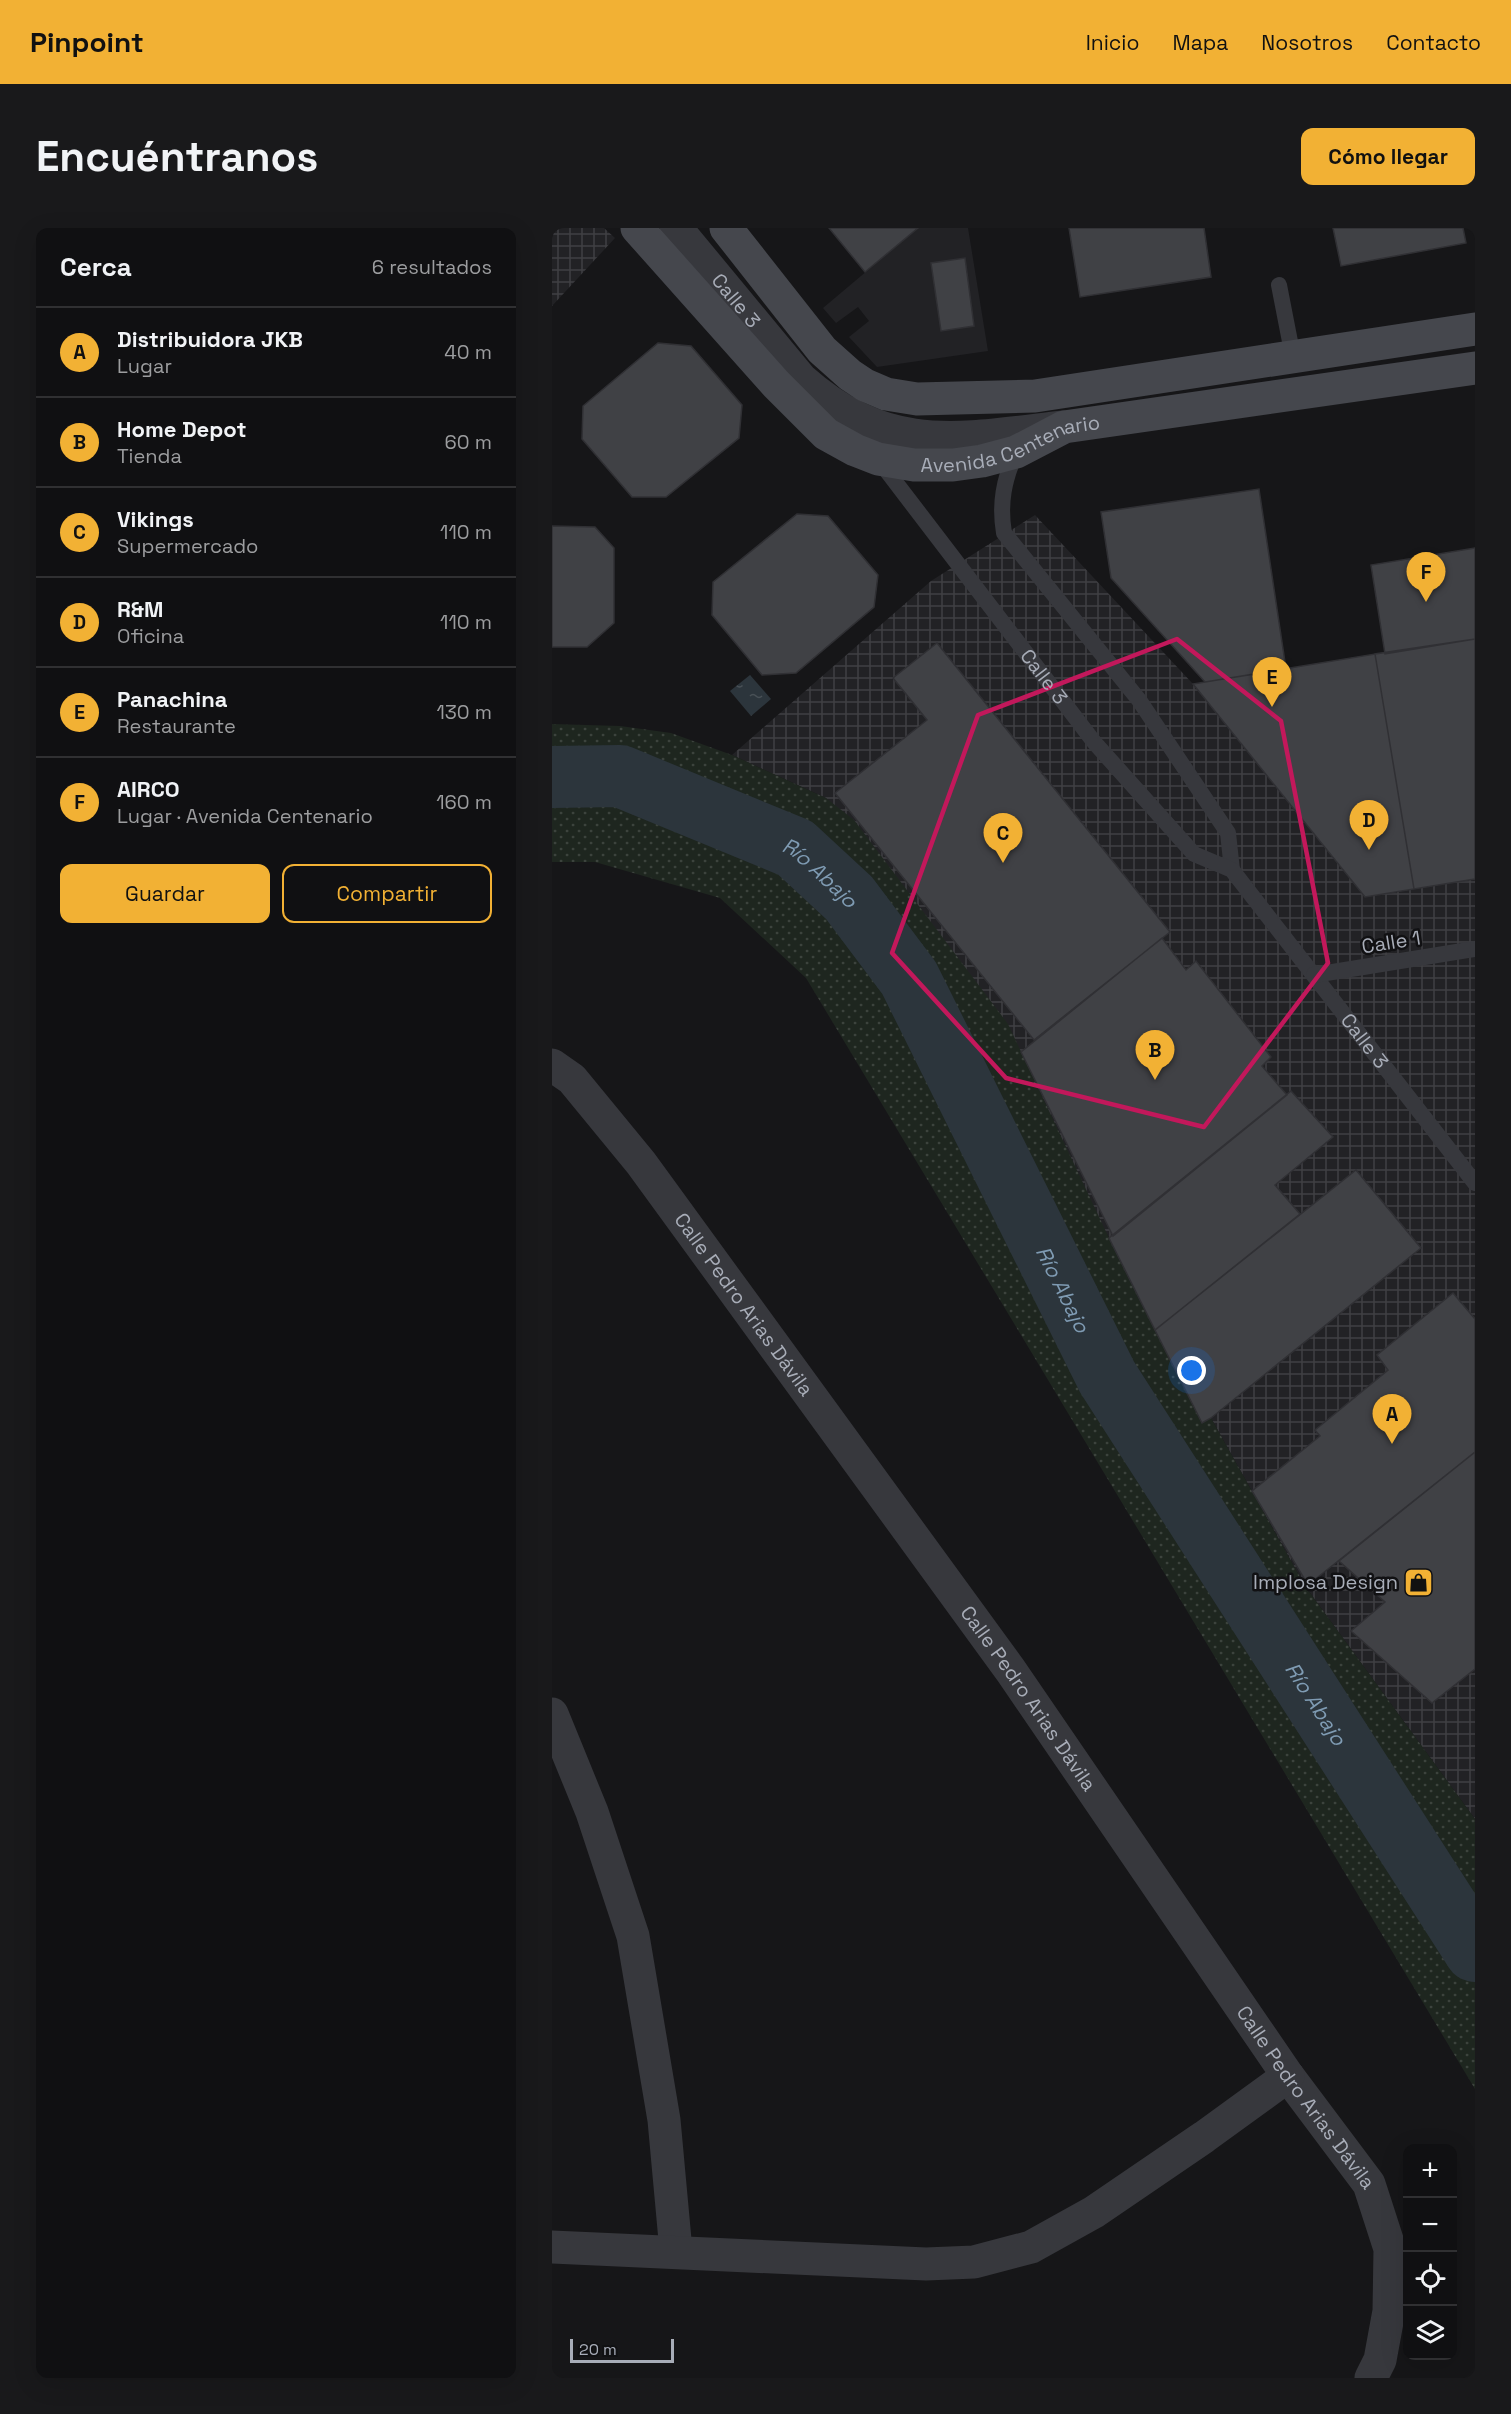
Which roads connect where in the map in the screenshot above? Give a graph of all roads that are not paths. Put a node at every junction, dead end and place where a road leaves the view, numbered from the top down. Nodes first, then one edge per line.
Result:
1 (637, 228) edge
2 (676, 228) edge
3 (726, 228) edge
4 (1279, 285) dead end
5 (1475, 329) edge
6 (1293, 357) junction
7 (1475, 368) edge
8 (1064, 427) junction
9 (1016, 452) junction
10 (878, 459) junction
11 (1232, 870) junction
12 (1475, 949) edge
13 (1314, 975) junction
14 (552, 1065) edge
15 (1475, 1183) edge
16 (552, 1714) edge
17 (1288, 2076) junction
18 (552, 2247) edge
19 (676, 2252) junction
20 (1371, 2378) edge

1 - 10 main road, Avenida Centenario
2 - 8 street, Calle 3
3 - 6 main road, Avenida Centenario
4 - 6 lane
5 - 6 main road, Avenida Centenario
7 - 8 main road, Avenida Centenario
8 - 9 main road, Avenida Centenario
9 - 10 main road, Avenida Centenario
9 - 11 lane
10 - 11 lane, Calle 3
11 - 13 lane, Calle 3
12 - 13 lane, Calle 1
13 - 15 lane, Calle 3
14 - 17 street, Calle Pedro Arias Dávila
16 - 19 street
17 - 19 street
17 - 20 street, Calle Pedro Arias Dávila
18 - 19 street

